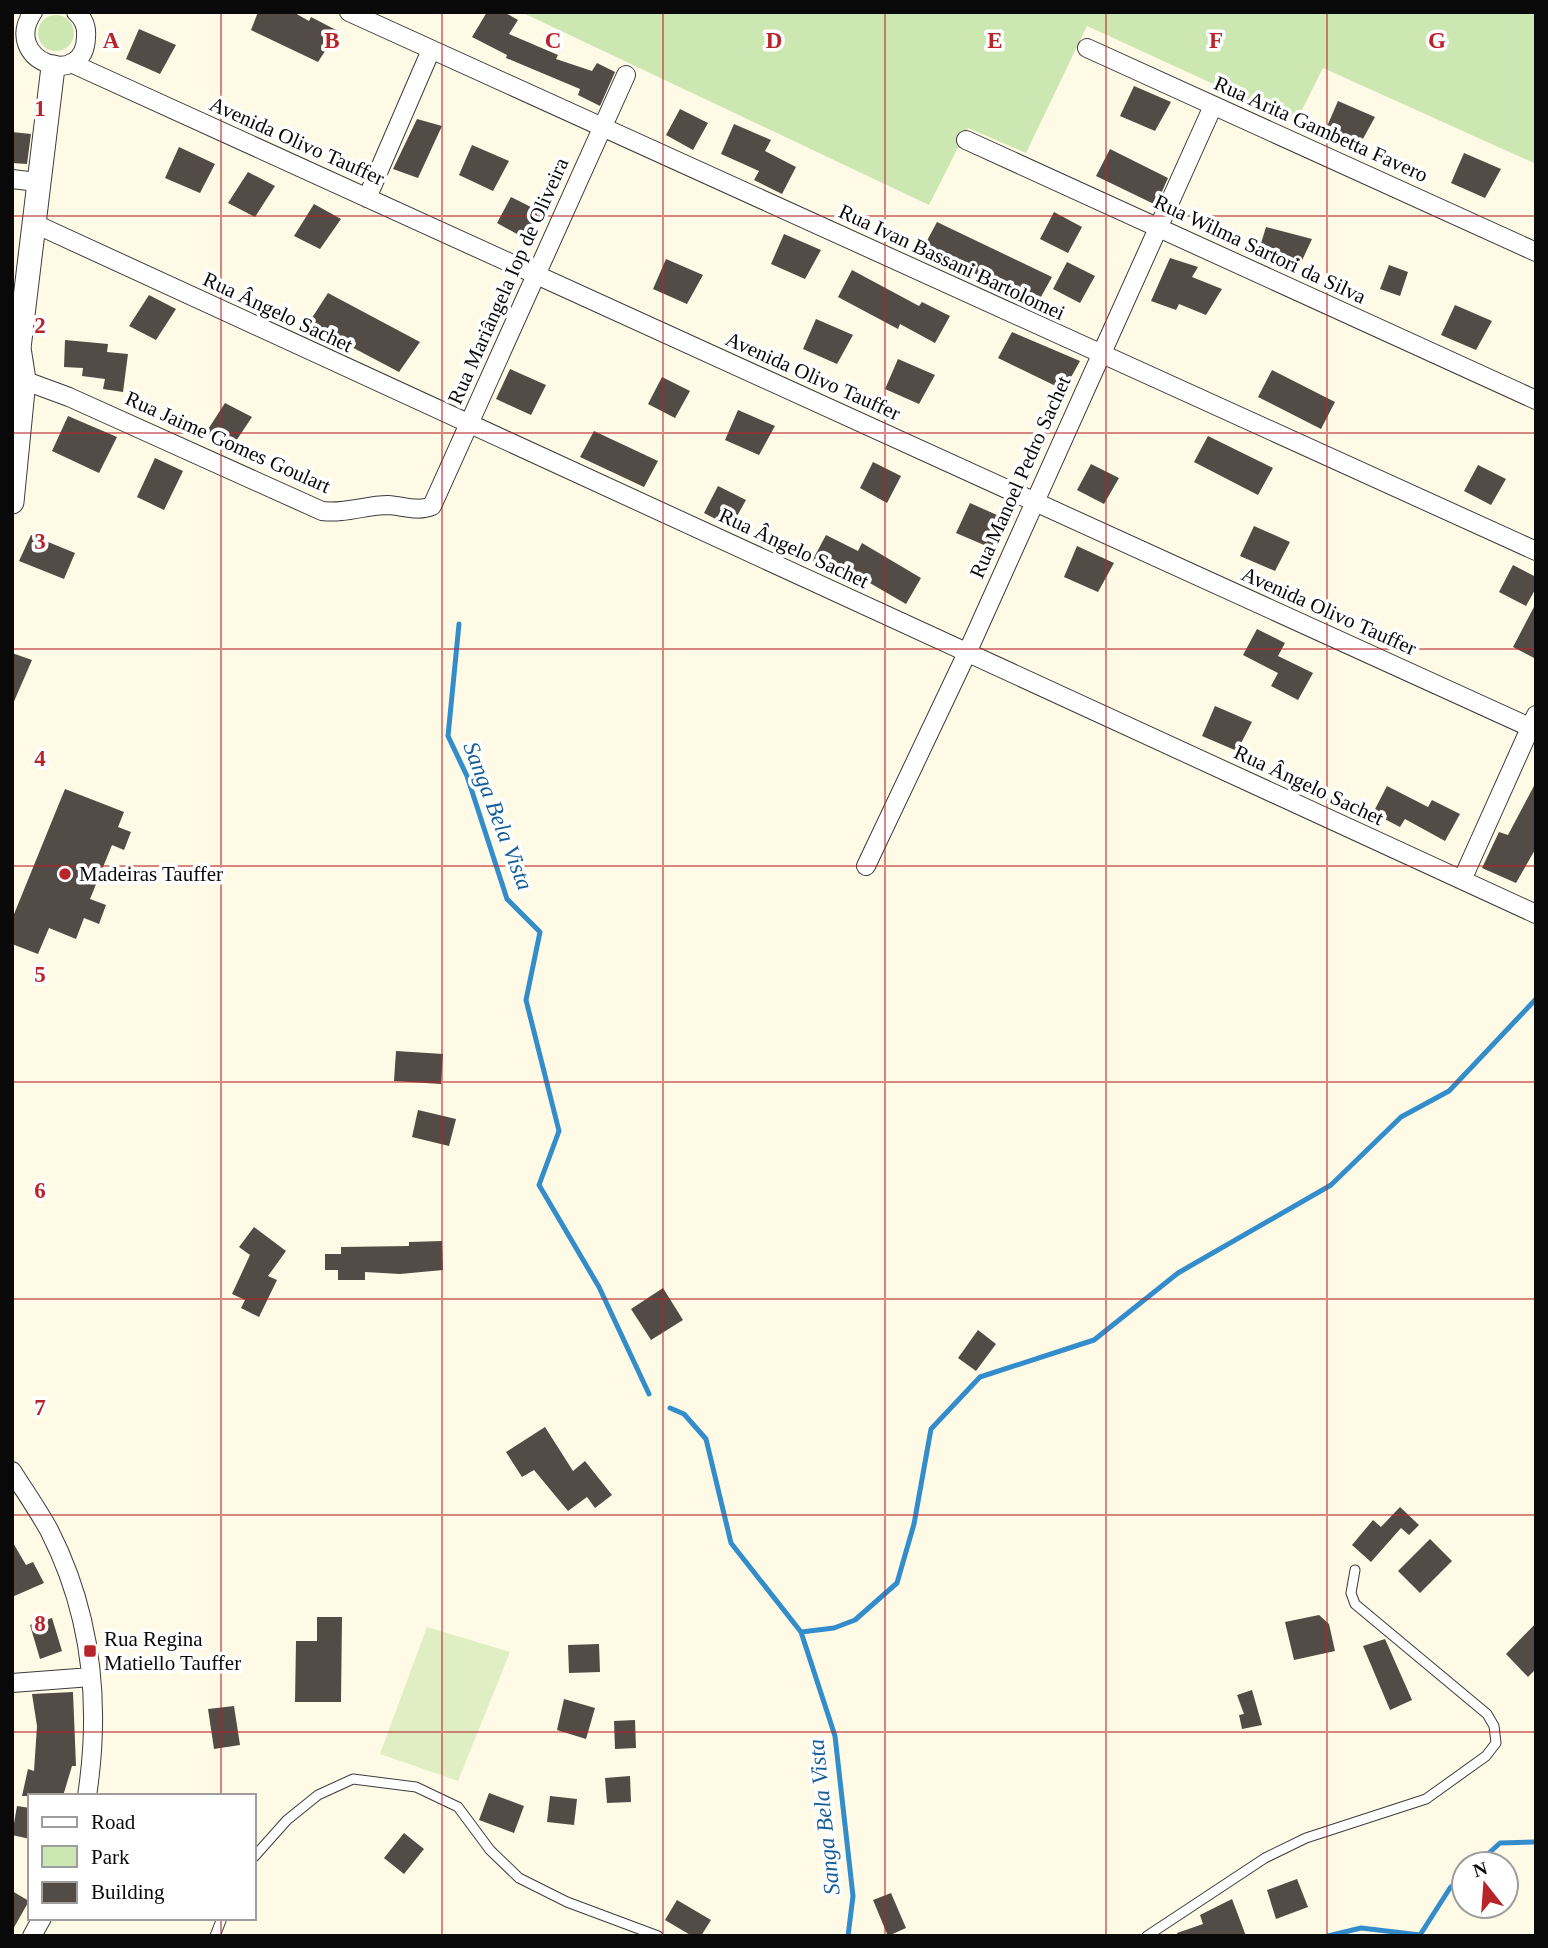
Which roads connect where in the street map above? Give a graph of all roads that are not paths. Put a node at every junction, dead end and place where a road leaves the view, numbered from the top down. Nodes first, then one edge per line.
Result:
1 (76, 12) edge
2 (349, 12) edge
3 (24, 18) edge
4 (1087, 48) dead end
5 (431, 50) junction
6 (62, 65) junction
7 (626, 75) dead end
8 (1213, 106) junction
9 (602, 127) junction
10 (965, 140) dead end
11 (12, 178) edge
12 (37, 182) junction
13 (367, 198) junction
14 (33, 223) junction
15 (1157, 227) junction
16 (1536, 252) edge
17 (536, 275) junction
18 (17, 319) edge
19 (1100, 355) junction
20 (17, 366) edge
21 (1536, 400) edge
22 (469, 424) junction
23 (1033, 501) junction
24 (12, 502) edge
25 (432, 506) joint
26 (1536, 551) edge
27 (967, 653) junction
28 (1534, 724) edge
29 (866, 866) dead end
30 (1462, 880) junction
31 (1536, 914) edge
32 (12, 1471) edge
33 (1355, 1570) dead end
34 (92, 1677) junction
35 (12, 1683) edge
36 (87, 1794) edge
37 (256, 1855) edge
38 (41, 1920) edge
39 (32, 1936) edge
40 (658, 1936) edge
41 (1147, 1936) edge

1 - 6 street
2 - 5 street, Rua Ivan Bassani Bartolomei
3 - 6 street, Avenida Olivo Tauffer
4 - 8 street, Rua Arita Gambetta Favero
5 - 9 street, Rua Ivan Bassani Bartolomei
5 - 13 street
6 - 12 street
6 - 13 street, Avenida Olivo Tauffer
7 - 9 street, Rua Mariângela Iop de Oliveira
8 - 15 street, Rua Manoel Pedro Sachet
8 - 16 street, Rua Arita Gambetta Favero
9 - 17 street, Rua Mariângela Iop de Oliveira
9 - 19 street, Rua Ivan Bassani Bartolomei
10 - 15 street, Rua Wilma Sartori da Silva
11 - 12 street
12 - 14 street
13 - 17 street, Avenida Olivo Tauffer
14 - 18 street
14 - 22 street, Rua Ângelo Sachet
15 - 19 street, Rua Manoel Pedro Sachet
15 - 21 street, Rua Wilma Sartori da Silva
17 - 22 street, Rua Mariângela Iop de Oliveira
17 - 23 street, Avenida Olivo Tauffer
18 - 20 street
19 - 23 street, Rua Manoel Pedro Sachet
19 - 26 street, Rua Ivan Bassani Bartolomei
20 - 24 street
20 - 25 street, Rua Jaime Gomes Goulart
22 - 25 street, Rua Mariângela Iop de Oliveira
22 - 27 street, Rua Ângelo Sachet
23 - 27 street, Rua Manoel Pedro Sachet
23 - 28 street, Avenida Olivo Tauffer
27 - 29 street, Rua Manoel Pedro Sachet
27 - 30 street, Rua Ângelo Sachet
28 - 30 street
30 - 31 street, Rua Ângelo Sachet
32 - 34 street
33 - 41 lane
34 - 35 street
34 - 36 street
37 - 40 lane
38 - 39 street

